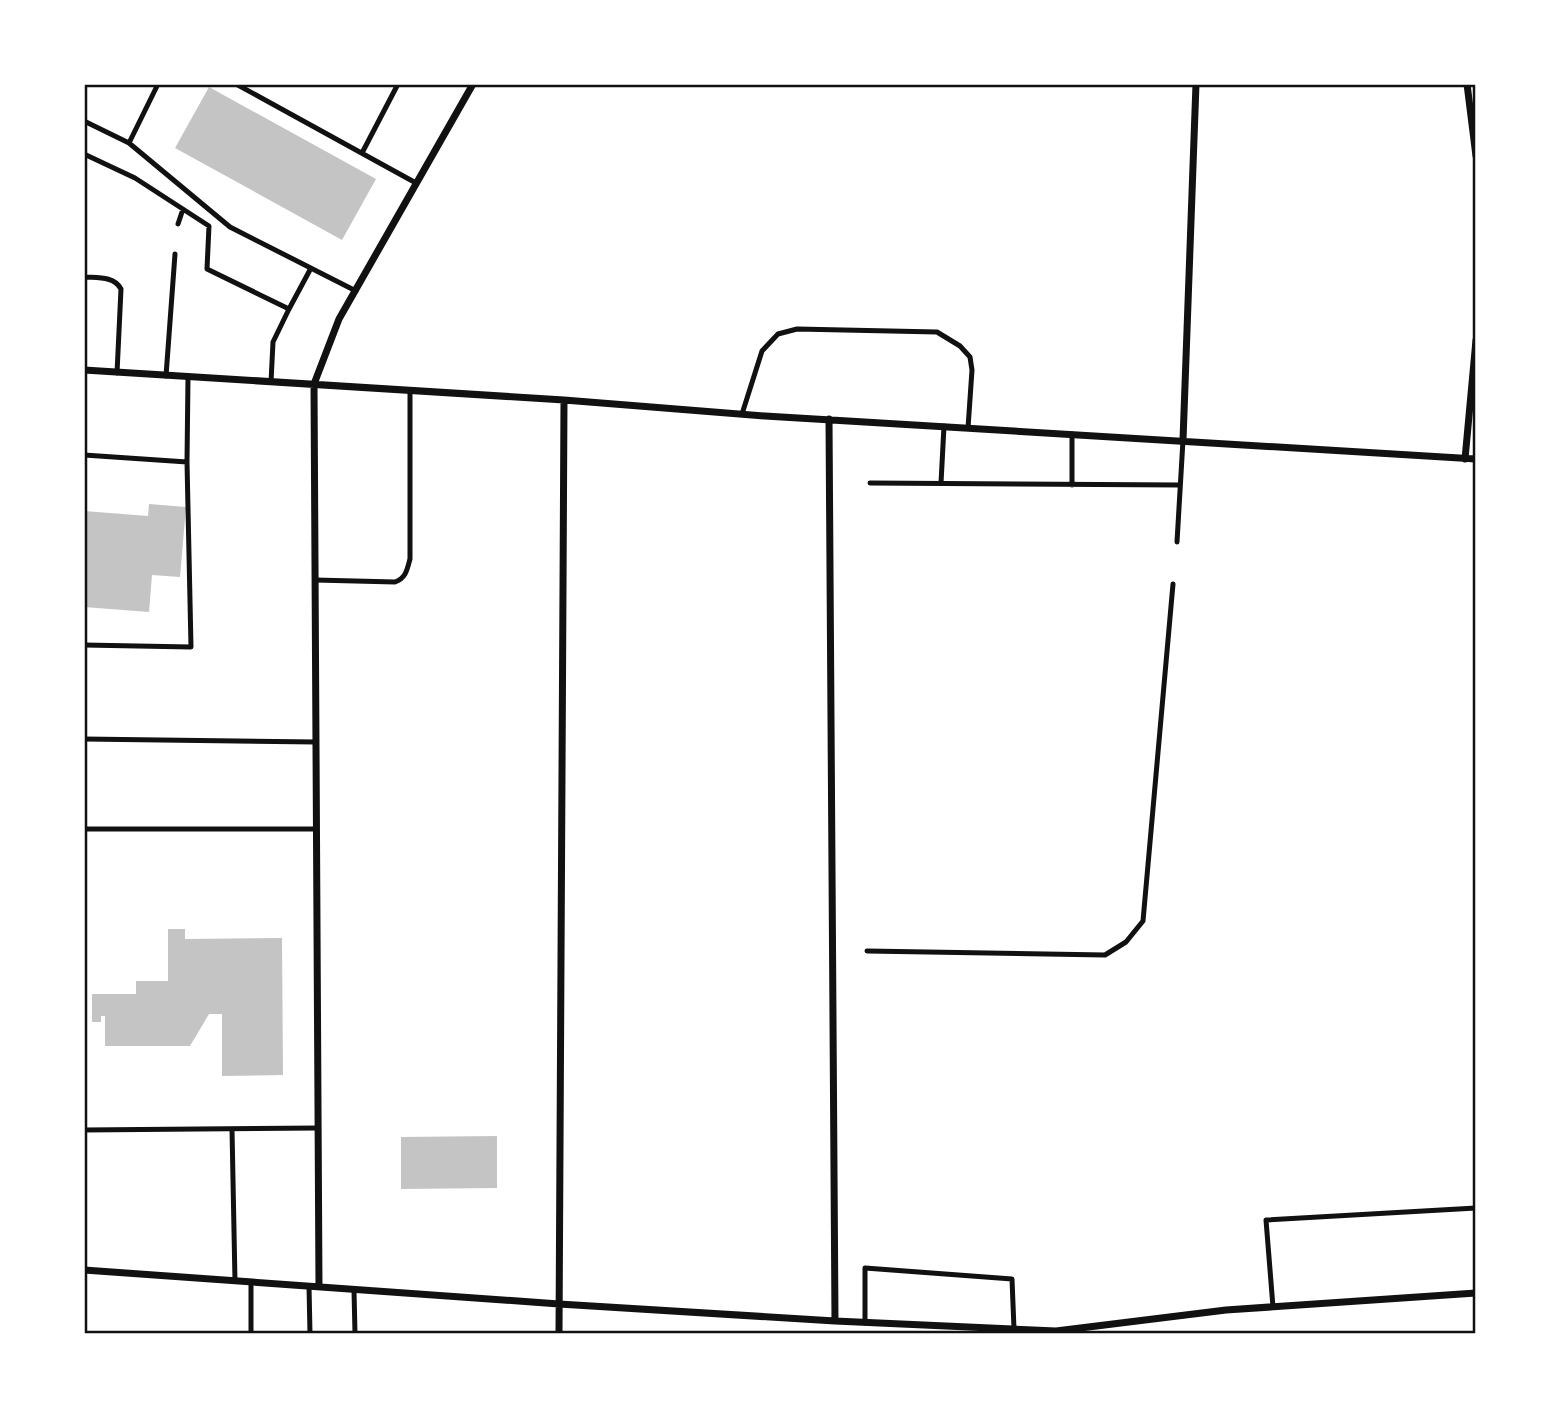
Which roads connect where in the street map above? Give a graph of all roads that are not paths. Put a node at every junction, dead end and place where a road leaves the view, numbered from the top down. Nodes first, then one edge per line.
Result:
1 (158, 84) edge
2 (236, 84) edge
3 (398, 84) edge
4 (473, 84) edge
5 (1196, 84) edge
6 (1467, 84) edge
7 (84, 121) edge
8 (129, 143) junction
9 (362, 153) junction
10 (84, 154) edge
11 (1476, 156) edge
12 (416, 183) junction
13 (183, 209) junction
14 (178, 224) dead end
15 (176, 254) dead end
16 (311, 268) junction
17 (84, 277) edge
18 (356, 291) junction
19 (289, 309) junction
20 (1476, 340) edge
21 (84, 370) edge
22 (117, 373) junction
23 (166, 376) junction
24 (188, 377) junction
25 (271, 382) junction
26 (314, 384) junction
27 (410, 390) junction
28 (564, 400) junction
29 (742, 414) junction
30 (829, 419) junction
31 (944, 426) junction
32 (968, 428) junction
33 (1072, 434) junction
34 (1183, 440) junction
35 (84, 455) edge
36 (1465, 459) junction
37 (1476, 459) edge
38 (187, 462) junction
39 (870, 483) dead end
40 (941, 483) junction
41 (1072, 485) junction
42 (1180, 485) junction
43 (1177, 542) dead end
44 (315, 580) junction
45 (1173, 584) dead end
46 (84, 645) edge
47 (84, 739) edge
48 (316, 742) junction
49 (84, 829) edge
50 (316, 829) junction
51 (867, 951) dead end
52 (318, 1128) junction
53 (84, 1129) edge
54 (232, 1129) junction
55 (1476, 1208) edge
56 (84, 1270) edge
57 (235, 1281) junction
58 (251, 1282) junction
59 (309, 1286) junction
60 (319, 1287) junction
61 (354, 1290) junction
62 (1476, 1293) edge
63 (559, 1304) junction
64 (1273, 1307) junction
65 (835, 1321) junction
66 (865, 1323) junction
67 (1014, 1329) junction
68 (251, 1334) edge
69 (310, 1334) edge
70 (355, 1334) edge
71 (559, 1334) edge

1 - 8 lane
2 - 9 lane
3 - 9 lane
4 - 12 street
5 - 34 street
6 - 11 street
7 - 8 lane
8 - 16 lane
9 - 12 lane
10 - 13 lane
12 - 18 street
13 - 14 lane
13 - 19 lane
15 - 23 lane
16 - 18 lane
16 - 19 lane
17 - 22 lane
18 - 26 street
19 - 25 lane
20 - 36 street
21 - 22 street
22 - 23 street
23 - 24 street
24 - 25 street
24 - 38 lane
25 - 26 street
26 - 27 street
26 - 44 street
27 - 28 street
27 - 44 lane
28 - 29 street
28 - 63 street
29 - 30 street
29 - 32 lane
30 - 31 street
30 - 65 street
31 - 32 street
31 - 40 lane
32 - 33 street
33 - 34 street
33 - 41 lane
34 - 36 street
34 - 42 lane
35 - 38 lane
36 - 37 street
38 - 46 lane
39 - 40 lane
40 - 41 lane
41 - 42 lane
42 - 43 lane
44 - 48 street
45 - 51 lane
47 - 48 lane
48 - 50 street
49 - 50 lane
50 - 52 street
52 - 54 lane
52 - 60 street
53 - 54 lane
54 - 57 lane
55 - 64 lane
56 - 57 street
57 - 58 street
58 - 59 street
58 - 68 lane
59 - 60 street
59 - 69 lane
60 - 61 street
61 - 63 street
61 - 70 lane
62 - 64 street
63 - 65 street
63 - 71 street
64 - 67 street
65 - 66 street
66 - 67 street
66 - 67 lane

